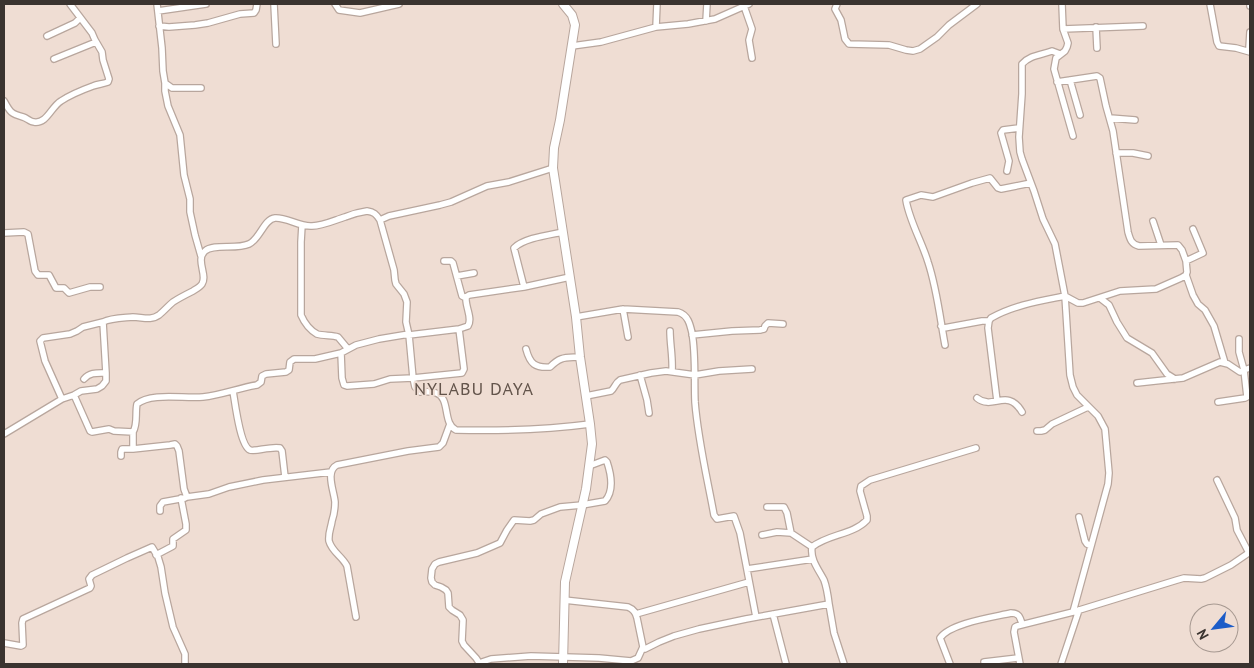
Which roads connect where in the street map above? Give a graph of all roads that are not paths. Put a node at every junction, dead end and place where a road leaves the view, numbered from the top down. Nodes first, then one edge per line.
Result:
1 (70, 4) edge
2 (157, 4) edge
3 (206, 4) edge
4 (257, 4) edge
5 (274, 4) edge
6 (335, 4) edge
7 (399, 4) edge
8 (563, 4) edge
9 (657, 4) edge
10 (707, 4) edge
11 (836, 4) edge
12 (977, 4) edge
13 (1062, 4) edge
14 (1210, 4) edge
15 (747, 5) edge
16 (158, 11) junction
17 (80, 18) junction
18 (706, 21) junction
19 (159, 26) junction
20 (1143, 26) dead end
21 (656, 27) junction
22 (1096, 27) junction
23 (1063, 28) junction
24 (1250, 32) edge
25 (47, 36) dead end
26 (96, 42) junction
27 (276, 44) dead end
28 (572, 46) junction
29 (1097, 48) dead end
30 (1250, 51) edge
31 (1060, 54) junction
32 (54, 58) dead end
33 (752, 58) dead end
34 (1070, 80) junction
35 (1057, 82) junction
36 (165, 83) junction
37 (201, 88) dead end
38 (4, 100) edge
39 (1080, 115) dead end
40 (1110, 118) junction
41 (1135, 120) dead end
42 (1019, 128) junction
43 (1073, 136) dead end
44 (1116, 153) junction
45 (1148, 156) dead end
46 (553, 168) junction
47 (1007, 171) dead end
48 (1030, 183) junction
49 (380, 220) junction
50 (1152, 221) dead end
51 (302, 225) junction
52 (1193, 229) dead end
53 (563, 232) junction
54 (4, 233) edge
55 (1161, 245) junction
56 (202, 256) junction
57 (444, 261) dead end
58 (1186, 261) junction
59 (474, 273) dead end
60 (1186, 275) junction
61 (457, 276) junction
62 (570, 277) junction
63 (100, 287) dead end
64 (524, 287) junction
65 (1064, 296) junction
66 (466, 298) junction
67 (1100, 298) junction
68 (623, 310) junction
69 (576, 317) junction
70 (989, 321) junction
71 (104, 322) junction
72 (784, 324) dead end
73 (941, 326) junction
74 (459, 329) junction
75 (670, 331) dead end
76 (409, 334) junction
77 (692, 335) junction
78 (628, 336) dead end
79 (1239, 339) dead end
80 (945, 345) dead end
81 (348, 349) junction
82 (526, 350) dead end
83 (341, 353) junction
84 (580, 357) junction
85 (1225, 363) junction
86 (752, 369) dead end
87 (1247, 369) edge
88 (672, 371) junction
89 (106, 373) junction
90 (640, 375) junction
91 (695, 375) junction
92 (413, 378) junction
93 (84, 379) dead end
94 (1175, 379) junction
95 (1137, 383) dead end
96 (233, 391) junction
97 (74, 395) junction
98 (586, 396) junction
99 (977, 398) dead end
100 (62, 399) junction
101 (997, 401) junction
102 (1218, 402) dead end
103 (1088, 407) junction
104 (1022, 412) dead end
105 (650, 413) dead end
106 (450, 424) junction
107 (590, 424) junction
108 (1037, 431) dead end
109 (133, 432) junction
110 (4, 434) edge
111 (976, 448) dead end
112 (133, 449) junction
113 (121, 456) dead end
114 (589, 466) junction
115 (331, 472) junction
116 (285, 477) junction
117 (1217, 480) dead end
118 (184, 498) junction
119 (582, 506) junction
120 (768, 508) dead end
121 (160, 511) dead end
122 (1079, 517) dead end
123 (792, 534) junction
124 (762, 535) dead end
125 (1091, 546) junction
126 (812, 547) junction
127 (1250, 552) edge
128 (156, 555) junction
129 (813, 559) junction
130 (747, 568) junction
131 (749, 582) junction
132 (564, 600) junction
133 (830, 604) junction
134 (1079, 610) junction
135 (1073, 612) junction
136 (636, 614) junction
137 (774, 614) junction
138 (356, 616) dead end
139 (756, 617) junction
140 (1022, 624) junction
141 (4, 643) edge
142 (643, 647) junction
143 (563, 660) edge
144 (1019, 661) edge
145 (984, 662) dead end
146 (185, 664) edge
147 (480, 664) edge
148 (786, 664) edge
149 (844, 664) edge
150 (950, 664) edge
151 (1061, 664) edge

1 - 17 street
2 - 16 street
3 - 16 street
4 - 19 street
5 - 27 street
6 - 7 street
8 - 28 street
9 - 21 street
10 - 18 street
11 - 12 street
13 - 23 street
14 - 30 street
15 - 18 street
15 - 33 street
16 - 19 street
17 - 25 street
17 - 26 street
18 - 21 street
19 - 36 street
20 - 22 street
21 - 28 street
22 - 23 street
22 - 29 street
23 - 31 street
24 - 30 street
26 - 32 street
26 - 38 street
28 - 46 street
31 - 35 street
31 - 42 street
34 - 35 street
34 - 39 street
34 - 40 street
35 - 43 street
36 - 37 street
36 - 56 street
40 - 41 street
40 - 44 street
42 - 47 street
42 - 48 street
44 - 45 street
44 - 55 street
46 - 49 street
46 - 53 street
48 - 65 street
48 - 73 street
49 - 51 street
49 - 76 street
50 - 55 street
51 - 56 street
51 - 81 street
52 - 58 street
53 - 62 street
53 - 64 street
54 - 63 street
55 - 58 street
56 - 71 street
57 - 61 street
58 - 60 street
59 - 61 street
60 - 67 street
60 - 85 street
61 - 66 street
62 - 64 street
62 - 69 street
64 - 66 street
65 - 67 street
65 - 70 street
65 - 103 street
66 - 74 street
67 - 94 street
68 - 69 street
68 - 77 street
68 - 78 street
69 - 84 street
70 - 73 street
70 - 101 street
71 - 89 street
71 - 100 street
72 - 77 street
73 - 80 street
74 - 76 street
74 - 92 street
75 - 88 street
76 - 81 street
76 - 92 street
77 - 91 street
79 - 87 street
81 - 83 street
82 - 84 street
83 - 92 street
83 - 96 street
84 - 98 street
85 - 87 street
85 - 94 street
86 - 91 street
87 - 102 street
88 - 90 street
88 - 91 street
89 - 93 street
89 - 97 street
90 - 98 street
90 - 105 street
91 - 130 street
92 - 106 street
94 - 95 street
96 - 109 street
96 - 116 street
97 - 100 street
97 - 109 street
98 - 107 street
99 - 101 street
100 - 110 street
101 - 104 street
103 - 108 street
103 - 125 street
106 - 107 street
106 - 115 street
107 - 114 street
109 - 112 street
111 - 126 street
112 - 113 street
112 - 118 street
114 - 119 street
114 - 119 street
115 - 116 street
115 - 138 street
116 - 118 street
117 - 127 street
118 - 121 street
118 - 128 street
119 - 132 street
119 - 147 street
120 - 123 street
122 - 125 street
123 - 124 street
123 - 126 street
125 - 135 street
126 - 129 street
127 - 134 street
128 - 141 street
128 - 146 street
129 - 130 street
129 - 133 street
130 - 131 street
131 - 136 street
131 - 139 street
132 - 136 street
132 - 143 street
133 - 137 street
133 - 149 street
134 - 135 street
134 - 151 street
135 - 140 street
136 - 142 street
137 - 139 street
137 - 148 street
139 - 142 street
140 - 144 street
140 - 150 street
142 - 143 street
143 - 147 street
144 - 145 street

